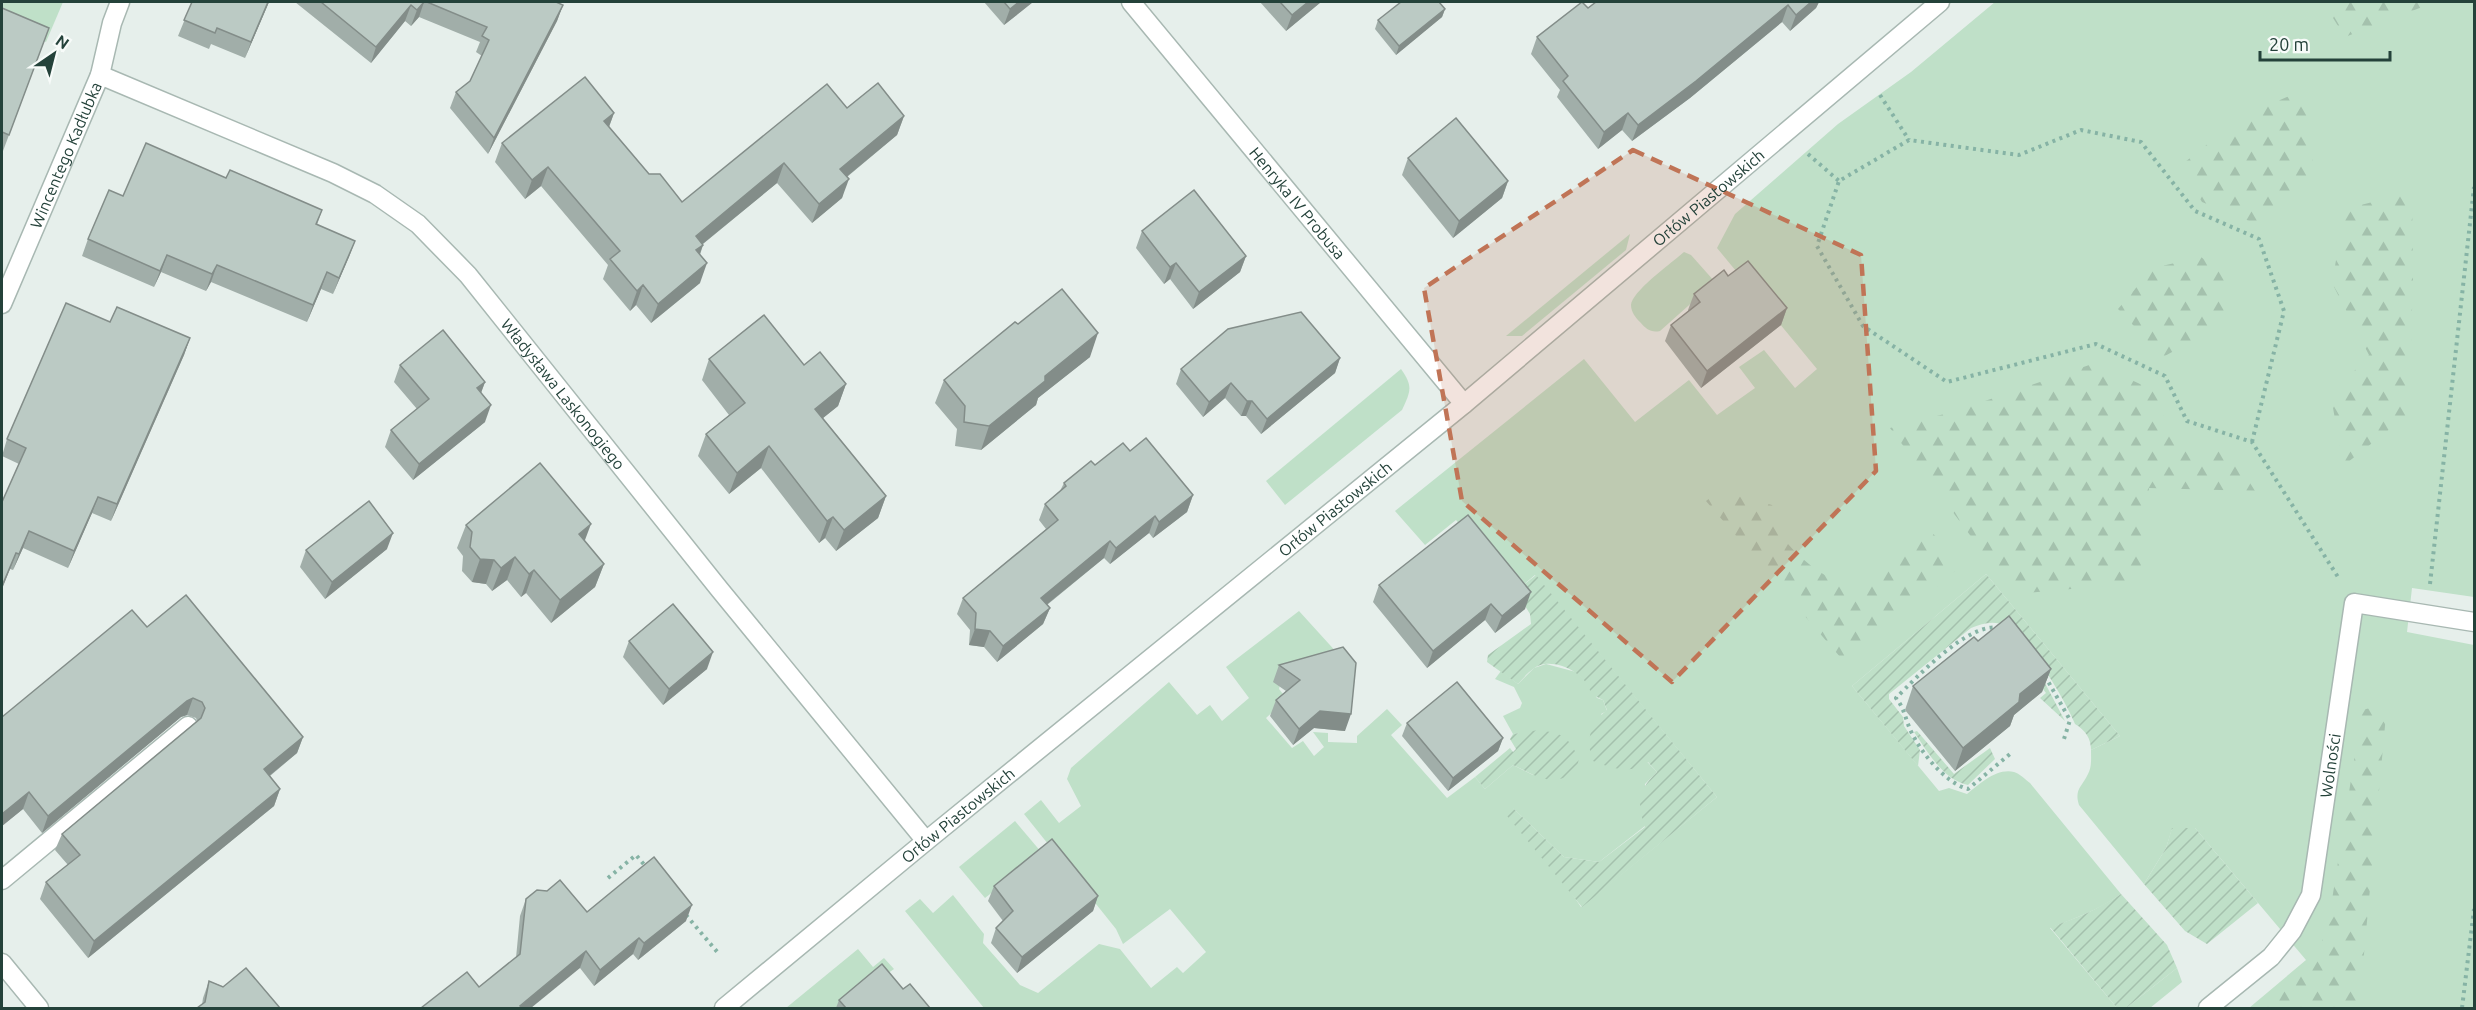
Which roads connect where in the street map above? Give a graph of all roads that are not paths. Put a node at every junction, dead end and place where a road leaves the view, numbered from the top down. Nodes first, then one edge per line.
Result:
1 (120, 2) edge
2 (1131, 2) edge
3 (1940, 2) edge
4 (100, 75) junction
5 (2, 304) edge
6 (1464, 404) junction
7 (2475, 622) edge
8 (188, 726) edge
9 (926, 841) junction
10 (2, 880) edge
11 (2, 963) edge
12 (39, 1008) edge
13 (724, 1008) edge
14 (2208, 1008) edge

1 - 4 street, Wincentego Kadłubka
2 - 6 street, Henryka IV Probusa
3 - 6 street, Orłów Piastowskich
4 - 5 street, Wincentego Kadłubka
4 - 9 street, Władysława Laskonogiego
6 - 9 street, Orłów Piastowskich
7 - 14 street, Wolności
8 - 10 street
9 - 13 street, Orłów Piastowskich
11 - 12 street

